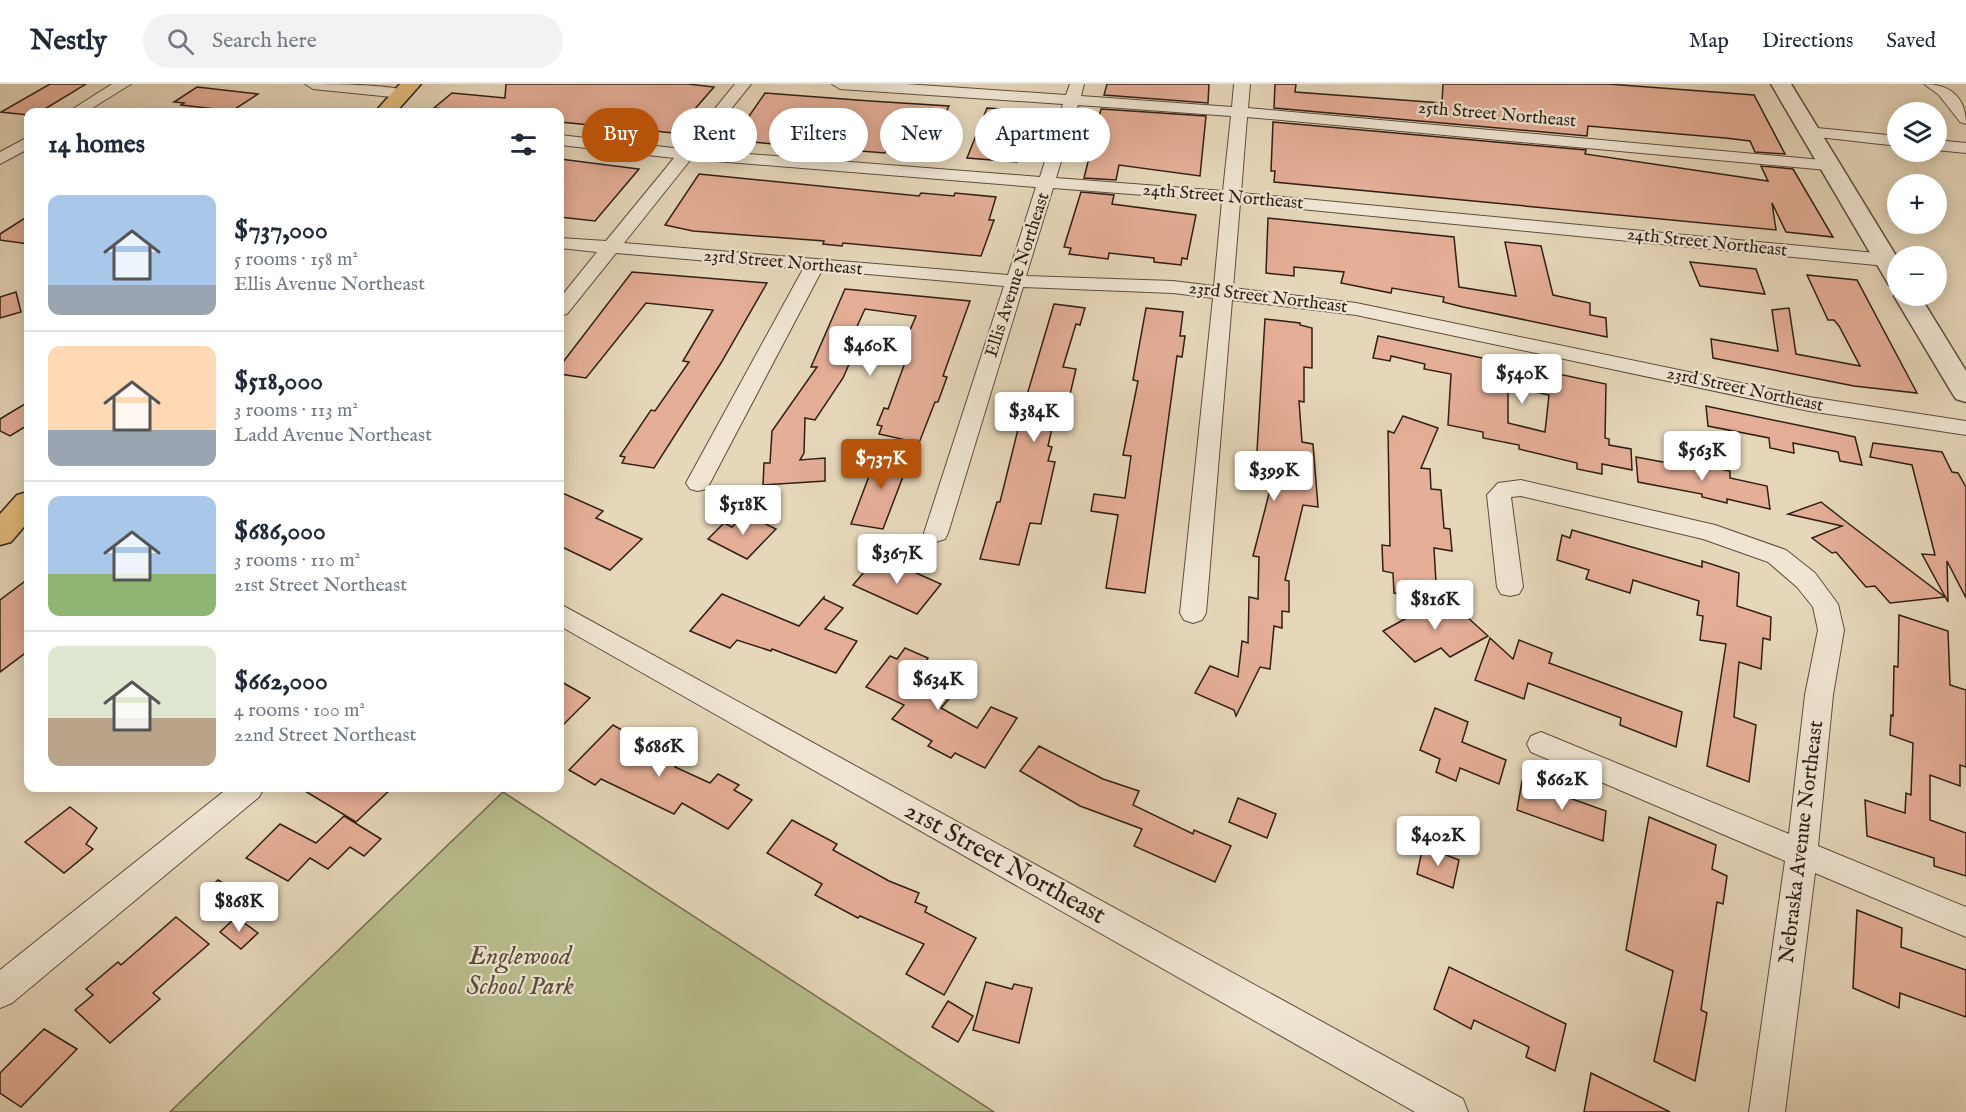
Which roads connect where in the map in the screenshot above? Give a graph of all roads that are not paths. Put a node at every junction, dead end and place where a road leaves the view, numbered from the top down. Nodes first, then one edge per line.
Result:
1 (123, 84) edge
2 (313, 84) edge
3 (743, 84) edge
4 (840, 84) edge
5 (1242, 84) edge
6 (1776, 84) edge
7 (1932, 84) edge
8 (407, 89) edge
9 (1075, 92) edge
10 (83, 108) edge
11 (389, 108) edge
12 (723, 108) edge
13 (1241, 112) junction
14 (1966, 119) edge
15 (1808, 132) junction
16 (564, 140) edge
17 (1887, 140) edge
18 (0, 145) edge
19 (24, 146) edge
20 (1947, 146) edge
21 (24, 147) edge
22 (1966, 147) edge
23 (671, 152) edge
24 (0, 159) edge
25 (757, 160) edge
26 (679, 162) edge
27 (1827, 165) junction
28 (1047, 183) junction
29 (1232, 197) junction
30 (564, 243) edge
31 (609, 249) junction
32 (1886, 260) joint
33 (815, 265) junction
34 (1016, 281) junction
35 (1224, 292) junction
36 (564, 305) edge
37 (1913, 306) edge
38 (1966, 393) edge
39 (1966, 428) edge
40 (698, 483) dead end
41 (24, 507) edge
42 (936, 533) dead end
43 (0, 534) edge
44 (1510, 587) dead end
45 (1193, 614) dead end
46 (564, 616) edge
47 (1541, 744) dead end
48 (244, 792) edge
49 (1802, 852) junction
50 (1966, 921) edge
51 (0, 991) edge
52 (1450, 1112) edge
53 (1767, 1112) edge

1 - 10 street
2 - 8 street
3 - 12 street
4 - 9 street, 25th Street Northeast
5 - 13 street
6 - 15 street
7 - 14 street
8 - 11 main road
9 - 13 street, 25th Street Northeast
9 - 28 street, Ellis Avenue Northeast
13 - 27 street, 25th Street Northeast
13 - 29 street
15 - 17 street
15 - 27 street
16 - 23 street, 24th Street Northeast
18 - 19 street
20 - 22 street
21 - 24 street
25 - 28 street, 24th Street Northeast
26 - 31 street
27 - 32 street
28 - 29 street, 24th Street Northeast
28 - 34 street, Ellis Avenue Northeast
29 - 32 street, 24th Street Northeast
29 - 35 street
30 - 31 street, 23rd Street Northeast
31 - 33 street, 23rd Street Northeast
31 - 36 street
33 - 34 street, 23rd Street Northeast
33 - 40 street
34 - 35 street, 23rd Street Northeast
34 - 42 street, Ellis Avenue Northeast
35 - 39 street, 23rd Street Northeast
35 - 45 street
37 - 38 street
41 - 43 main road
44 - 49 street, Nebraska Avenue Northeast
46 - 52 street, 21st Street Northeast
47 - 49 street
48 - 51 street
49 - 50 street
49 - 53 street, Nebraska Avenue Northeast

